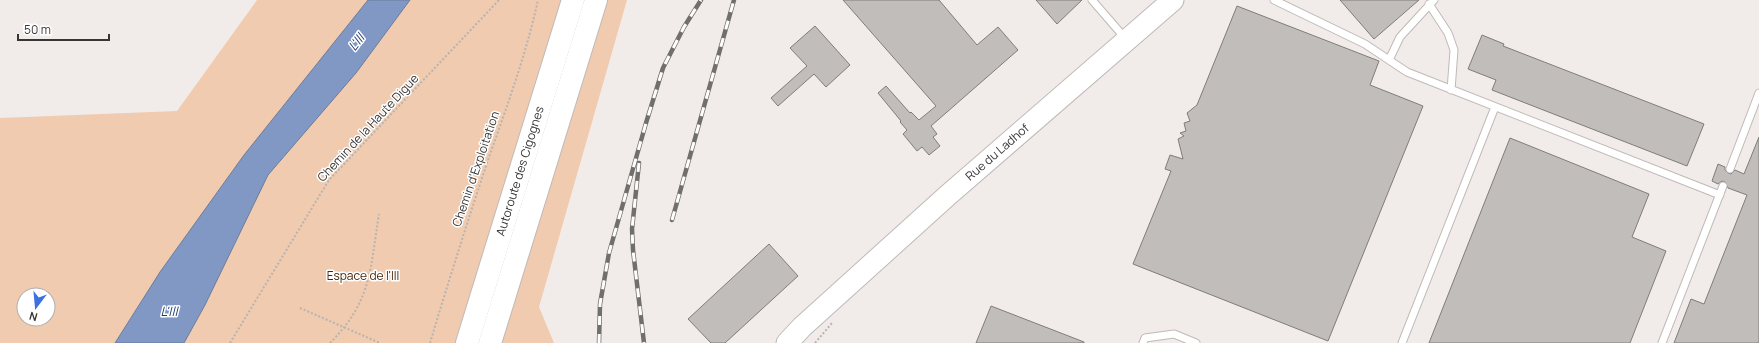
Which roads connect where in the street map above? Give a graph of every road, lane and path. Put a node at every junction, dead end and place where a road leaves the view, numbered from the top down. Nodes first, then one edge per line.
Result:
1 (500, 0) edge
2 (538, 0) edge
3 (573, 0) edge
4 (596, 0) edge
5 (1092, 0) edge
6 (1274, 0) edge
7 (1168, 2) edge
8 (1432, 2) edge
9 (1127, 40) junction
10 (1388, 60) junction
11 (1451, 90) junction
12 (1759, 93) edge
13 (1495, 107) junction
14 (1730, 168) dead end
15 (1723, 186) dead end
16 (1720, 195) junction
17 (379, 214) dead end
18 (824, 307) junction
19 (300, 308) dead end
20 (345, 327) junction
21 (230, 343) edge
22 (330, 343) edge
23 (380, 343) edge
24 (430, 343) edge
25 (467, 343) edge
26 (490, 343) edge
27 (787, 343) edge
28 (794, 343) edge
29 (1143, 343) edge
30 (1196, 343) edge
31 (1402, 343) edge
32 (1662, 343) edge

1 - 21 path, Chemin de la Haute Digue
2 - 24 path, Chemin d'Exploitation
3 - 25 highway, Autoroute des Cigognes
4 - 26 highway, Autoroute des Cigognes
5 - 9 lane
6 - 10 lane
7 - 9 main road, Rue du Ladhof
8 - 10 lane
8 - 11 lane
9 - 18 main road, Rue du Ladhof
10 - 11 lane
11 - 13 lane
12 - 14 lane
13 - 16 lane
13 - 31 lane
15 - 16 lane
16 - 32 lane
17 - 20 path
18 - 27 main road, Rue du Ladhof
18 - 28 main road, Rue du Ladhof
19 - 20 path
20 - 22 path
20 - 23 path
29 - 30 lane

